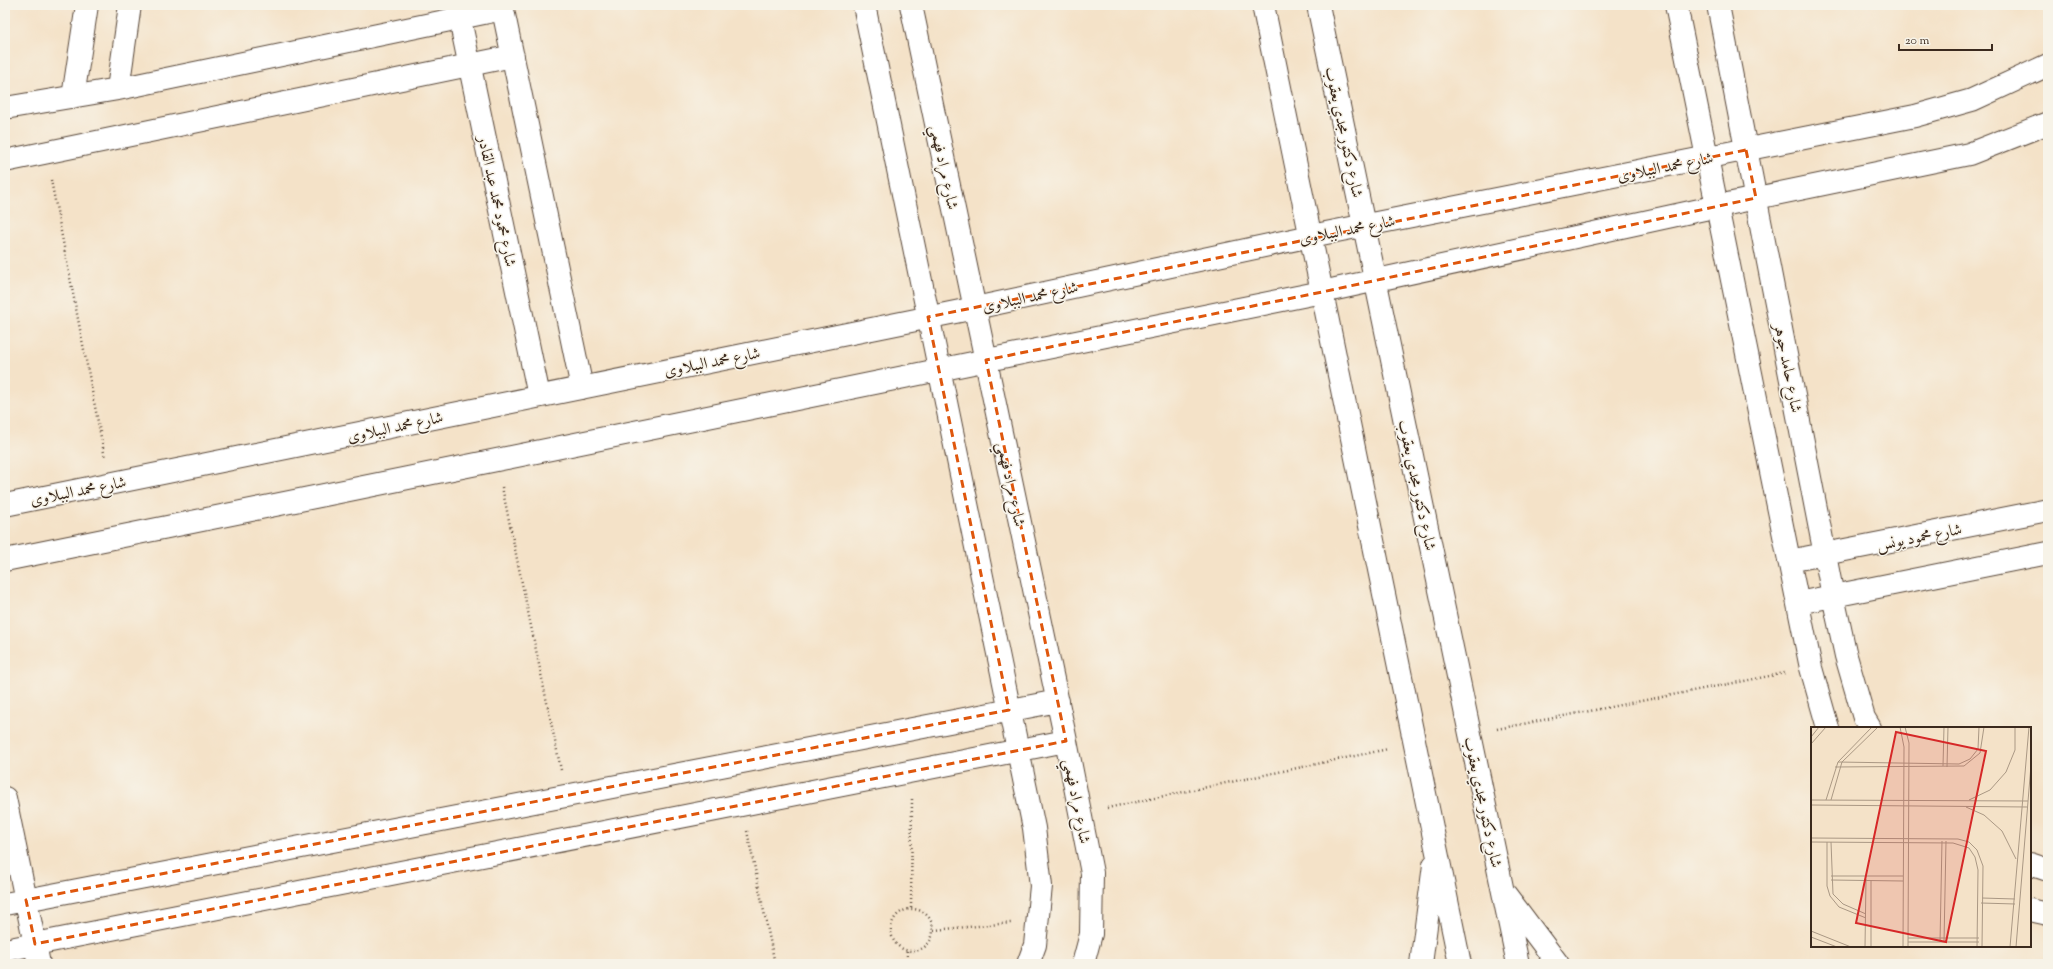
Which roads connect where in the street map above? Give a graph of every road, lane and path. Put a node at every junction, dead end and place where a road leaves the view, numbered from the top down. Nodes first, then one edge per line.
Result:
1 (87, 5) edge
2 (130, 5) edge
3 (864, 5) edge
4 (911, 5) edge
5 (1263, 5) edge
6 (1318, 5) edge
7 (1676, 5) edge
8 (1718, 5) edge
9 (503, 7) edge
10 (458, 11) edge
11 (513, 56) junction
12 (469, 65) junction
13 (2048, 65) edge
14 (118, 89) junction
15 (73, 97) junction
16 (5, 108) edge
17 (2048, 123) edge
18 (1746, 150) junction
19 (45, 153) junction
20 (1708, 157) junction
21 (5, 161) edge
22 (1756, 198) junction
23 (1718, 206) junction
24 (1364, 226) junction
25 (1311, 236) junction
26 (1375, 280) junction
27 (1322, 292) junction
28 (975, 308) junction
29 (928, 317) junction
30 (986, 360) junction
31 (939, 370) junction
32 (582, 388) junction
33 (539, 396) junction
34 (497, 460) junction
35 (110, 484) junction
36 (5, 505) edge
37 (2048, 510) edge
38 (2048, 552) edge
39 (1825, 555) junction
40 (5, 560) edge
41 (1789, 561) junction
42 (1833, 596) junction
43 (1798, 603) junction
44 (1811, 668) junction
45 (1058, 701) junction
46 (1009, 710) junction
47 (1828, 727) edge
48 (1869, 727) edge
49 (1470, 734) junction
50 (1066, 741) junction
51 (1415, 743) junction
52 (1018, 750) junction
53 (912, 771) junction
54 (566, 796) junction
55 (5, 798) edge
56 (741, 805) junction
57 (1081, 813) junction
58 (1437, 848) junction
59 (2031, 864) edge
60 (2048, 870) edge
61 (1502, 890) junction
62 (26, 900) junction
63 (5, 904) edge
64 (911, 908) junction
65 (2031, 910) edge
66 (2048, 914) edge
67 (1037, 920) junction
68 (934, 930) junction
69 (5, 950) edge
70 (907, 951) junction
71 (37, 954) edge
72 (775, 964) edge
73 (907, 964) edge
74 (1028, 964) edge
75 (1083, 964) edge
76 (1421, 964) edge
77 (1460, 964) edge
78 (1518, 964) edge
79 (1558, 964) edge

1 - 15 street
2 - 14 street
3 - 29 street
4 - 28 street, شارع مراد فهمي
5 - 25 street
6 - 24 street, شارع دكتور مجدي يعقوب
7 - 20 street
8 - 18 street, شارع حامد جوهر
9 - 10 street
9 - 11 street
10 - 12 street, شارع محمود محمد عبد القادر
10 - 14 street
11 - 12 street
11 - 32 street
12 - 19 street
12 - 33 street, شارع محمود محمد عبد القادر
13 - 18 street, شارع محمد الببلاوى
14 - 15 street
15 - 16 street
17 - 22 street
18 - 20 street, شارع محمد الببلاوى
18 - 22 street, شارع حامد جوهر
19 - 21 street
19 - 35 path
20 - 23 street
20 - 24 street, شارع محمد الببلاوى
22 - 23 street
22 - 39 street, شارع حامد جوهر
23 - 26 street
23 - 41 street
24 - 25 street, شارع محمد الببلاوى
24 - 26 street, شارع دكتور مجدي يعقوب
25 - 27 street
25 - 28 street, شارع محمد الببلاوى
26 - 27 street
26 - 49 street, شارع دكتور مجدي يعقوب
27 - 30 street
27 - 51 street
28 - 29 street, شارع محمد الببلاوى
28 - 30 street, شارع مراد فهمي
29 - 31 street
29 - 32 street, شارع محمد الببلاوى
30 - 31 street
30 - 45 street, شارع مراد فهمي
31 - 34 street
31 - 46 street
32 - 33 street, شارع محمد الببلاوى
33 - 35 street, شارع محمد الببلاوى
34 - 40 street
34 - 54 path
35 - 36 street, شارع محمد الببلاوى
37 - 39 street, شارع محمود يونس
38 - 42 street
39 - 41 street, شارع محمود يونس
39 - 42 street, شارع حامد جوهر
41 - 43 street
42 - 43 street
42 - 48 street, شارع حامد جوهر
43 - 44 street
44 - 47 street
44 - 49 path
45 - 46 street
45 - 50 street, شارع مراد فهمي
46 - 52 street
46 - 54 street
49 - 61 street, شارع دكتور مجدي يعقوب
50 - 52 street
50 - 57 street, شارع مراد فهمي
51 - 57 path
51 - 58 street
52 - 53 street
52 - 67 street
53 - 56 street
53 - 64 path
54 - 62 street
55 - 62 street
56 - 71 street
56 - 72 path
57 - 75 street, شارع مراد فهمي
58 - 76 street
58 - 77 street
59 - 60 street
61 - 78 street, شارع دكتور مجدي يعقوب
61 - 79 street
62 - 63 street
62 - 71 street
64 - 68 path
64 - 70 path
65 - 66 street
67 - 68 path
67 - 74 street
68 - 70 path
69 - 71 street
70 - 73 path

